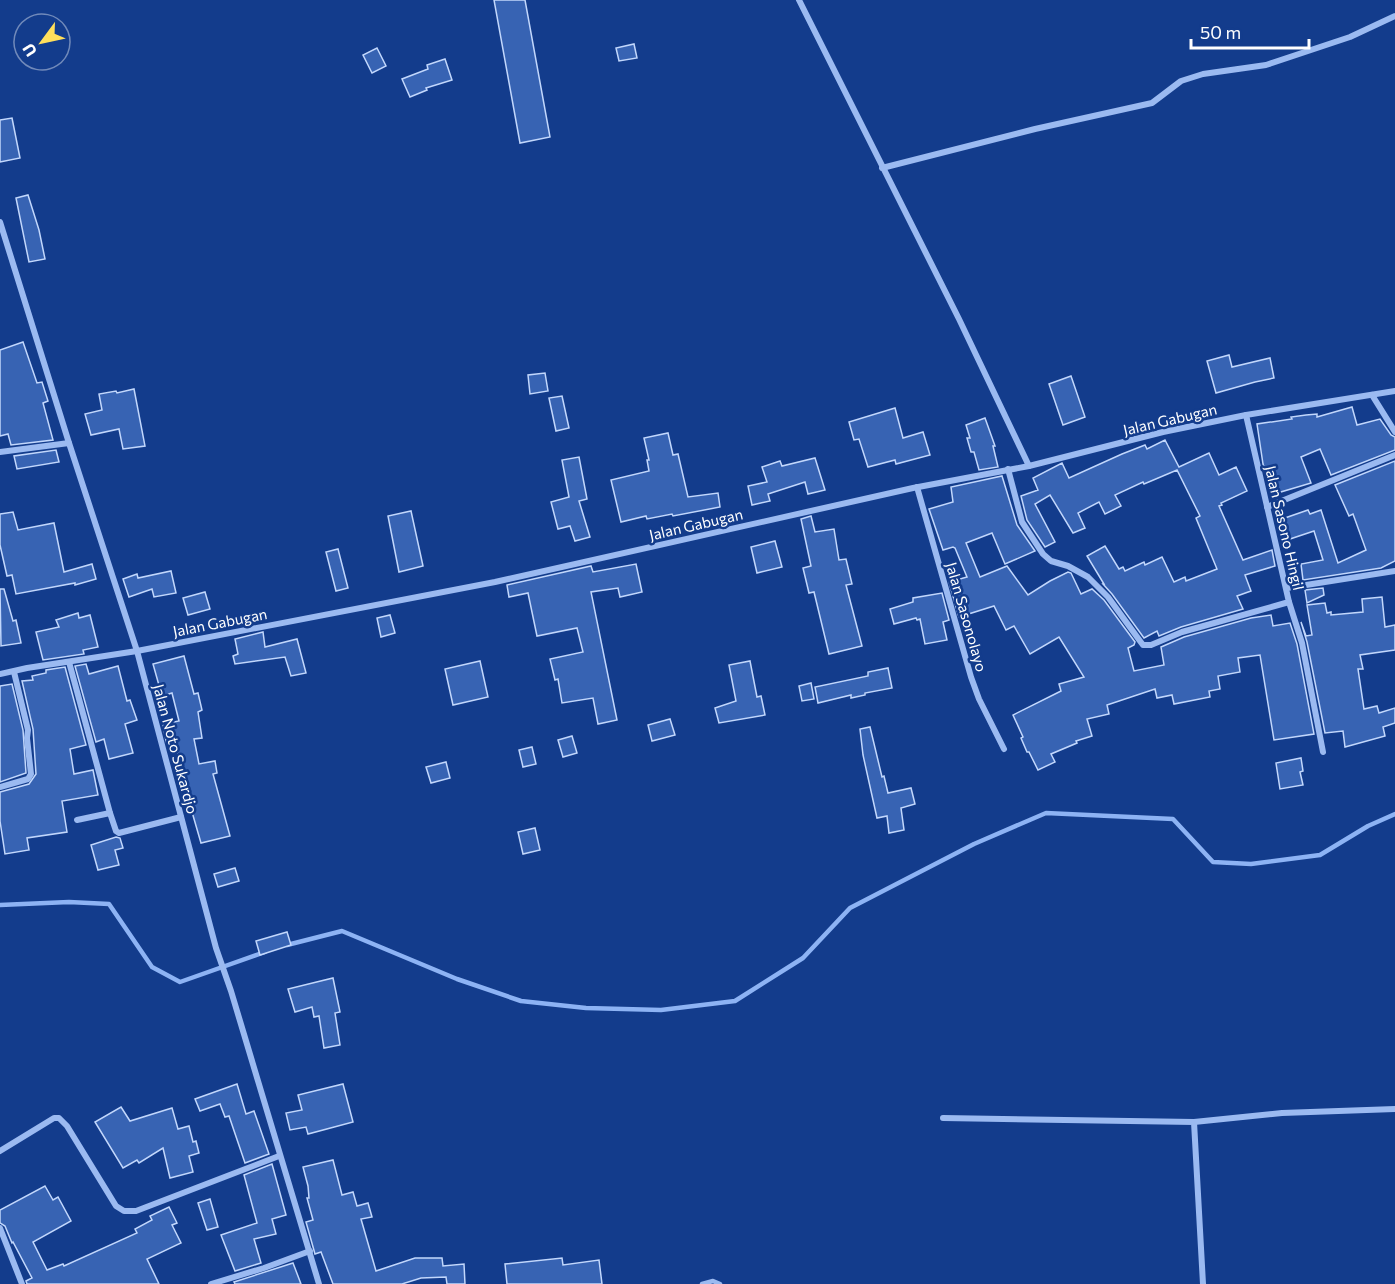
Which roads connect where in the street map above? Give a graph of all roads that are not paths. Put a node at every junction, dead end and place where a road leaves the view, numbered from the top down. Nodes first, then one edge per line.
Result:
1 (799, 0) edge
2 (1395, 16) edge
3 (882, 168) junction
4 (0, 222) edge
5 (1395, 391) edge
6 (1372, 394) junction
7 (1246, 415) junction
8 (1395, 432) edge
9 (69, 442) junction
10 (0, 452) edge
11 (1395, 455) edge
12 (1029, 466) junction
13 (1008, 470) junction
14 (917, 487) junction
15 (1267, 507) junction
16 (1395, 571) edge
17 (1287, 588) junction
18 (1288, 602) junction
19 (137, 651) junction
20 (69, 662) junction
21 (14, 672) junction
22 (0, 674) edge
23 (1004, 749) dead end
24 (1323, 752) dead end
25 (0, 788) edge
26 (110, 813) junction
27 (181, 817) junction
28 (77, 820) dead end
29 (1395, 1109) edge
30 (943, 1118) dead end
31 (1194, 1122) junction
32 (0, 1151) edge
33 (279, 1156) junction
34 (0, 1228) edge
35 (310, 1251) junction
36 (22, 1284) edge
37 (212, 1284) edge
38 (319, 1284) edge
39 (702, 1284) edge
40 (720, 1284) edge
41 (1203, 1284) edge

1 - 3 street
2 - 3 street
3 - 12 street
4 - 9 street, Jalan Noto Sukardjo
5 - 6 street, Jalan Gabugan
6 - 7 street, Jalan Gabugan
6 - 8 street
7 - 12 street, Jalan Gabugan
7 - 15 street, Jalan Sasono Hingil
9 - 10 street
9 - 19 street, Jalan Noto Sukardjo
11 - 15 street
12 - 13 street, Jalan Gabugan
13 - 14 street, Jalan Gabugan
13 - 18 street, Jalan Sasono Hingil
14 - 19 street, Jalan Gabugan
14 - 23 street, Jalan Sasonolayo
15 - 17 street, Jalan Sasono Hingil
16 - 17 street
17 - 18 street, Jalan Sasono Hingil
18 - 24 street
19 - 20 street, Jalan Gabugan
19 - 27 street, Jalan Noto Sukardjo
20 - 21 street, Jalan Gabugan
20 - 26 street
21 - 22 street, Jalan Gabugan
21 - 25 street
26 - 27 street
26 - 28 street
27 - 33 street, Jalan Noto Sukardjo
29 - 31 street
30 - 31 street
31 - 41 street
32 - 33 street
33 - 35 street, Jalan Noto Sukardjo
34 - 36 street
35 - 37 street
35 - 38 street, Jalan Noto Sukardjo
39 - 40 lane

